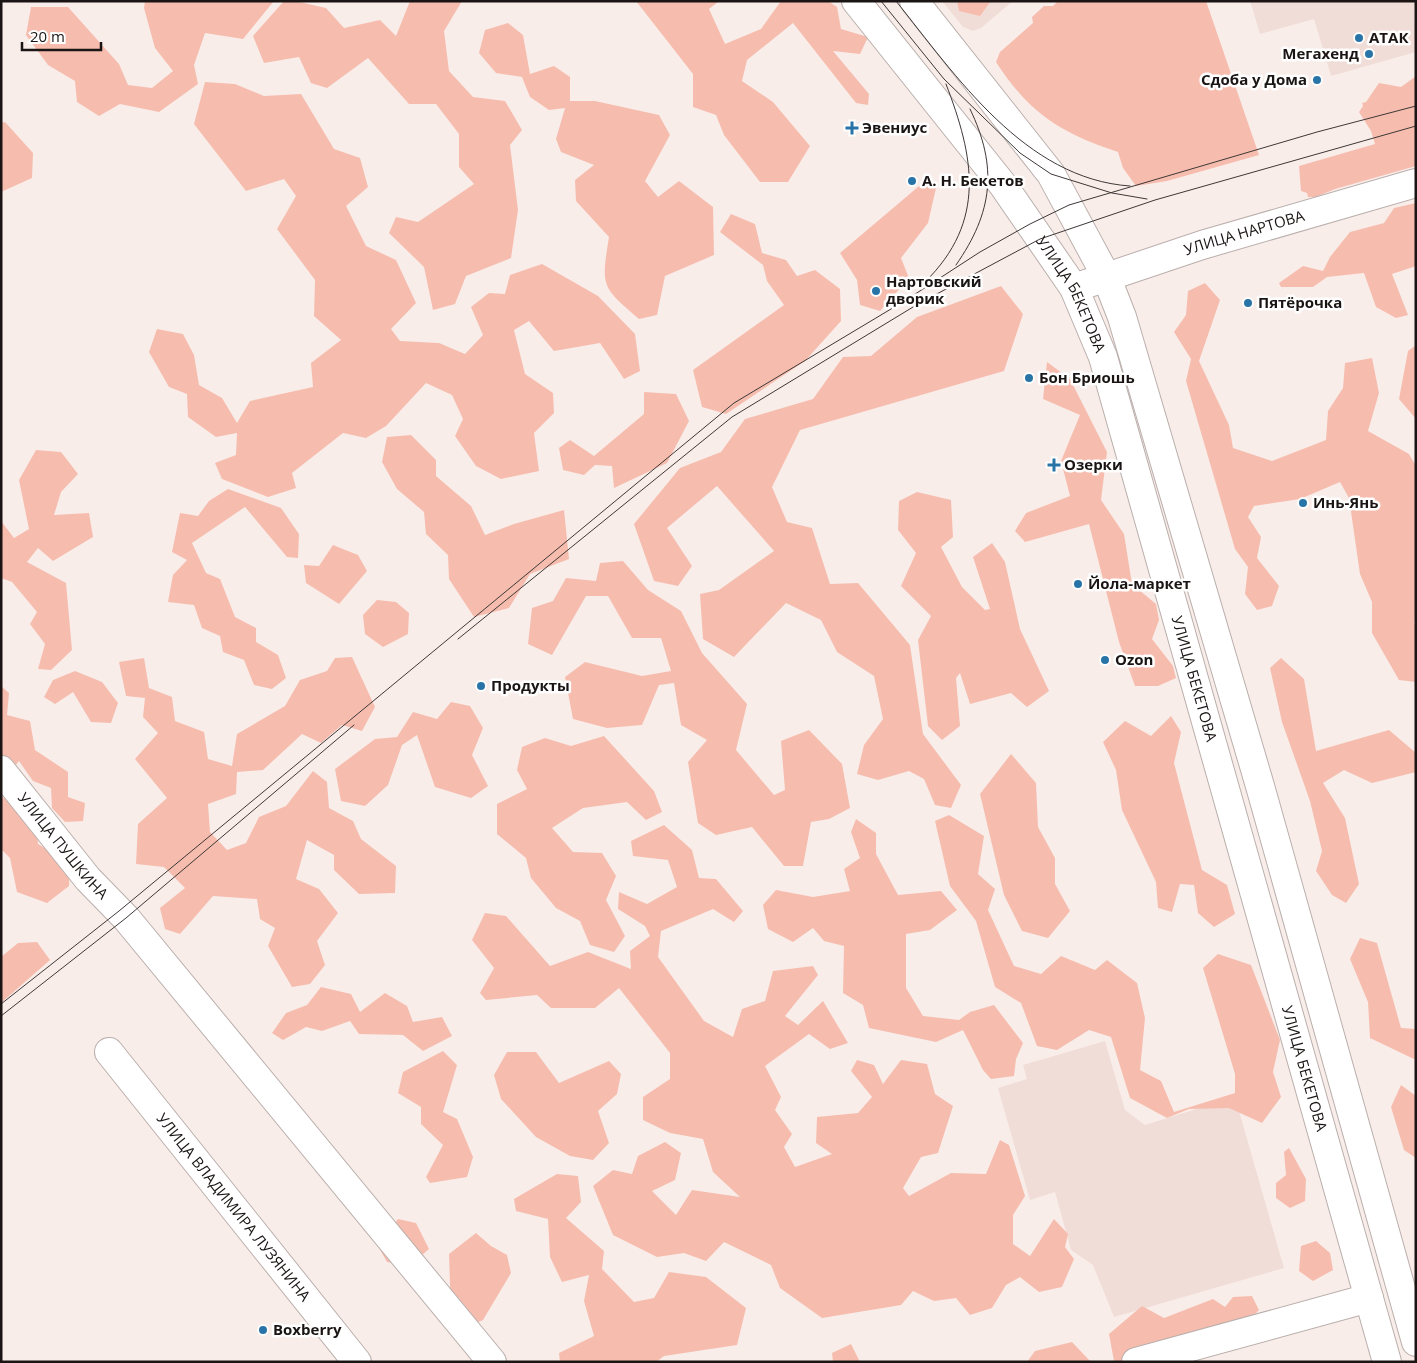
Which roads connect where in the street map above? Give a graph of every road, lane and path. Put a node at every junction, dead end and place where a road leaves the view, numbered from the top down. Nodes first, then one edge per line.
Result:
1 (856, 1) edge
2 (914, 1) edge
3 (1416, 183) edge
4 (1106, 276) junction
5 (1074, 288) junction
6 (1, 770) edge
7 (109, 1052) dead end
8 (1369, 1298) junction
9 (1416, 1342) edge
10 (357, 1362) edge
11 (492, 1362) edge
12 (1136, 1362) edge
13 (1388, 1362) edge

1 - 5 main road, УЛИЦА БЕКЕТОВА
2 - 4 main road
3 - 4 main road, УЛИЦА НАРТОВА
4 - 5 main road, УЛИЦА НАРТОВА
4 - 9 main road
5 - 8 main road, УЛИЦА БЕКЕТОВА
6 - 11 main road, УЛИЦА ПУШКИНА
7 - 10 main road, УЛИЦА ВЛАДИМИРА ЛУЗЯНИНА
8 - 12 main road
8 - 13 main road, УЛИЦА БЕКЕТОВА

